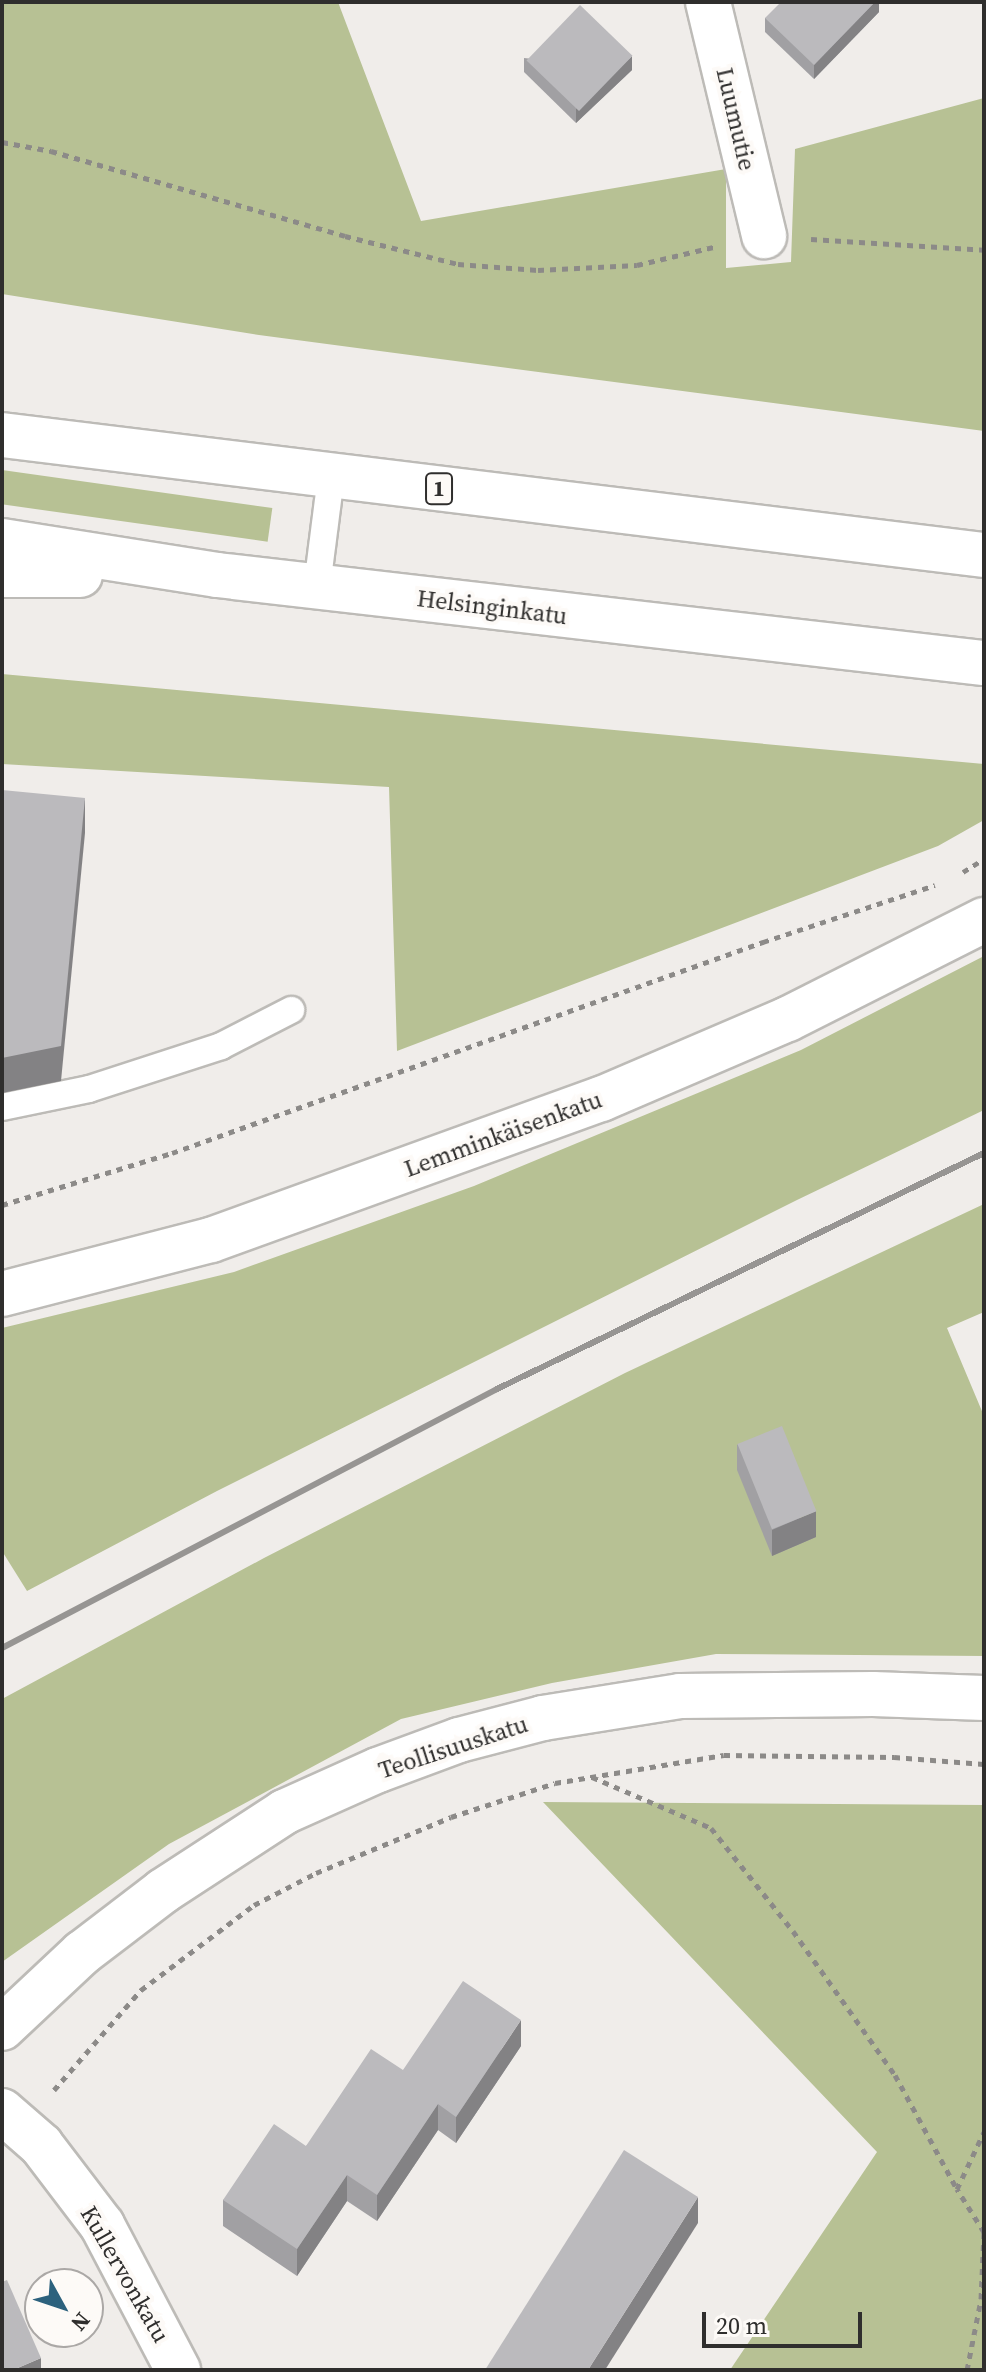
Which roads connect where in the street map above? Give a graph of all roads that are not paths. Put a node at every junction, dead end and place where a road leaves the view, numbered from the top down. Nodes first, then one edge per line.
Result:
1 (708, 2) edge
2 (764, 236) road end
3 (2, 435) edge
4 (331, 476) junction
5 (2, 541) edge
6 (984, 555) edge
7 (2, 575) edge
8 (217, 575) junction
9 (317, 586) junction
10 (984, 663) edge
11 (984, 920) edge
12 (291, 1010) dead end
13 (2, 1107) edge
14 (2, 1294) edge
15 (984, 1698) edge
16 (2, 2028) edge
17 (2, 2111) edge
18 (178, 2370) edge

1 - 2 main road, Luumutie
3 - 4 main road, 1
4 - 6 main road, 1
4 - 9 lane
5 - 8 main road, Helsinginkatu
7 - 8 main road
8 - 9 main road, Helsinginkatu
9 - 10 main road, Helsinginkatu
11 - 14 main road, Lemminkäisenkatu
12 - 13 lane
15 - 16 main road, Teollisuuskatu
17 - 18 main road, Kullervonkatu

